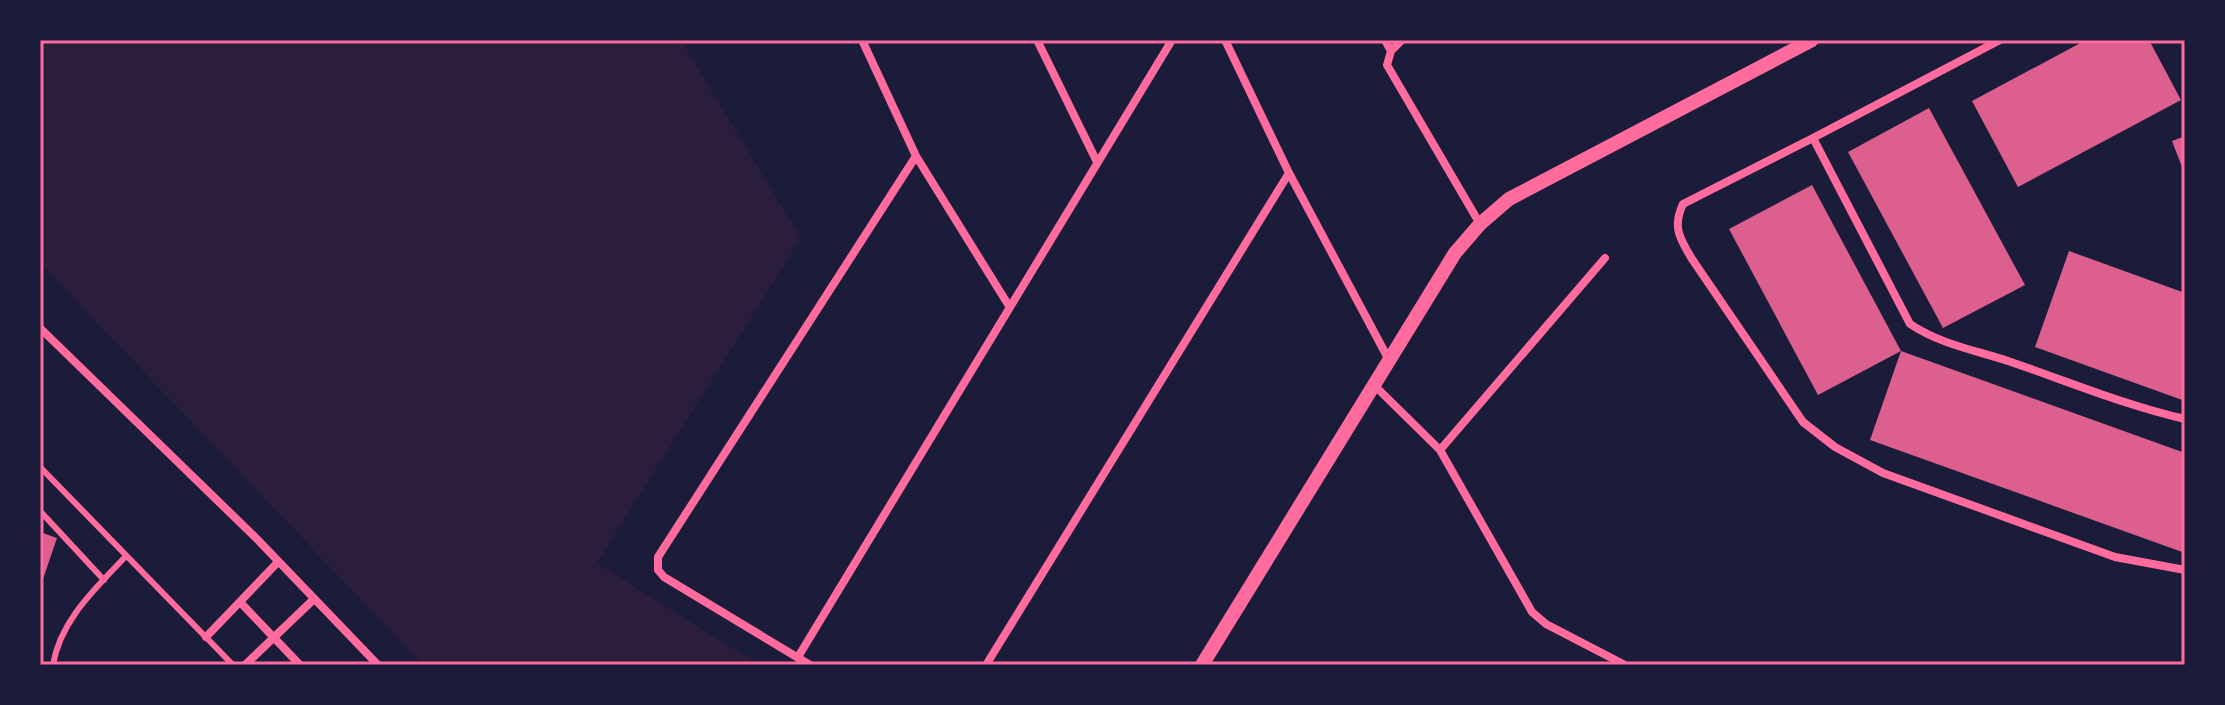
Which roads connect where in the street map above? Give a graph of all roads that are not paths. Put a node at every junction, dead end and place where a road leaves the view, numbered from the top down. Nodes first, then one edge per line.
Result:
1 (862, 40) edge
2 (1037, 40) edge
3 (1172, 40) edge
4 (1225, 40) edge
5 (1385, 40) edge
6 (1402, 40) edge
7 (1812, 40) edge
8 (2000, 40) edge
9 (1391, 51) junction
10 (1813, 138) junction
11 (916, 156) junction
12 (1097, 162) junction
13 (1289, 173) junction
14 (1480, 224) junction
15 (1605, 258) dead end
16 (1009, 306) junction
17 (40, 328) edge
18 (1389, 361) junction
19 (1374, 385) junction
20 (2185, 419) edge
21 (1440, 450) junction
22 (40, 467) edge
23 (40, 511) edge
24 (126, 556) junction
25 (278, 562) junction
26 (2185, 570) edge
27 (104, 580) junction
28 (314, 599) junction
29 (240, 602) junction
30 (206, 637) junction
31 (274, 638) junction
32 (798, 657) junction
33 (53, 665) edge
34 (233, 665) edge
35 (245, 665) edge
36 (300, 665) edge
37 (378, 665) edge
38 (810, 665) edge
39 (986, 665) edge
40 (1202, 665) edge
41 (1625, 665) edge

1 - 11 street
2 - 12 street
3 - 12 street
4 - 13 street
5 - 9 street
6 - 9 street
7 - 14 street
8 - 10 street
9 - 14 street
10 - 20 street
10 - 26 street
11 - 16 street
11 - 32 street
12 - 16 street
13 - 18 street
13 - 39 street
14 - 18 street
15 - 21 street
16 - 32 street
17 - 25 street
18 - 19 street
19 - 21 street
19 - 40 street
21 - 41 street
22 - 24 lane
23 - 27 lane
24 - 27 lane
24 - 30 lane
25 - 28 street
25 - 29 street
27 - 33 lane
28 - 31 street
28 - 37 street
29 - 30 street
29 - 31 street
30 - 34 lane
31 - 35 street
31 - 36 street
32 - 38 street

